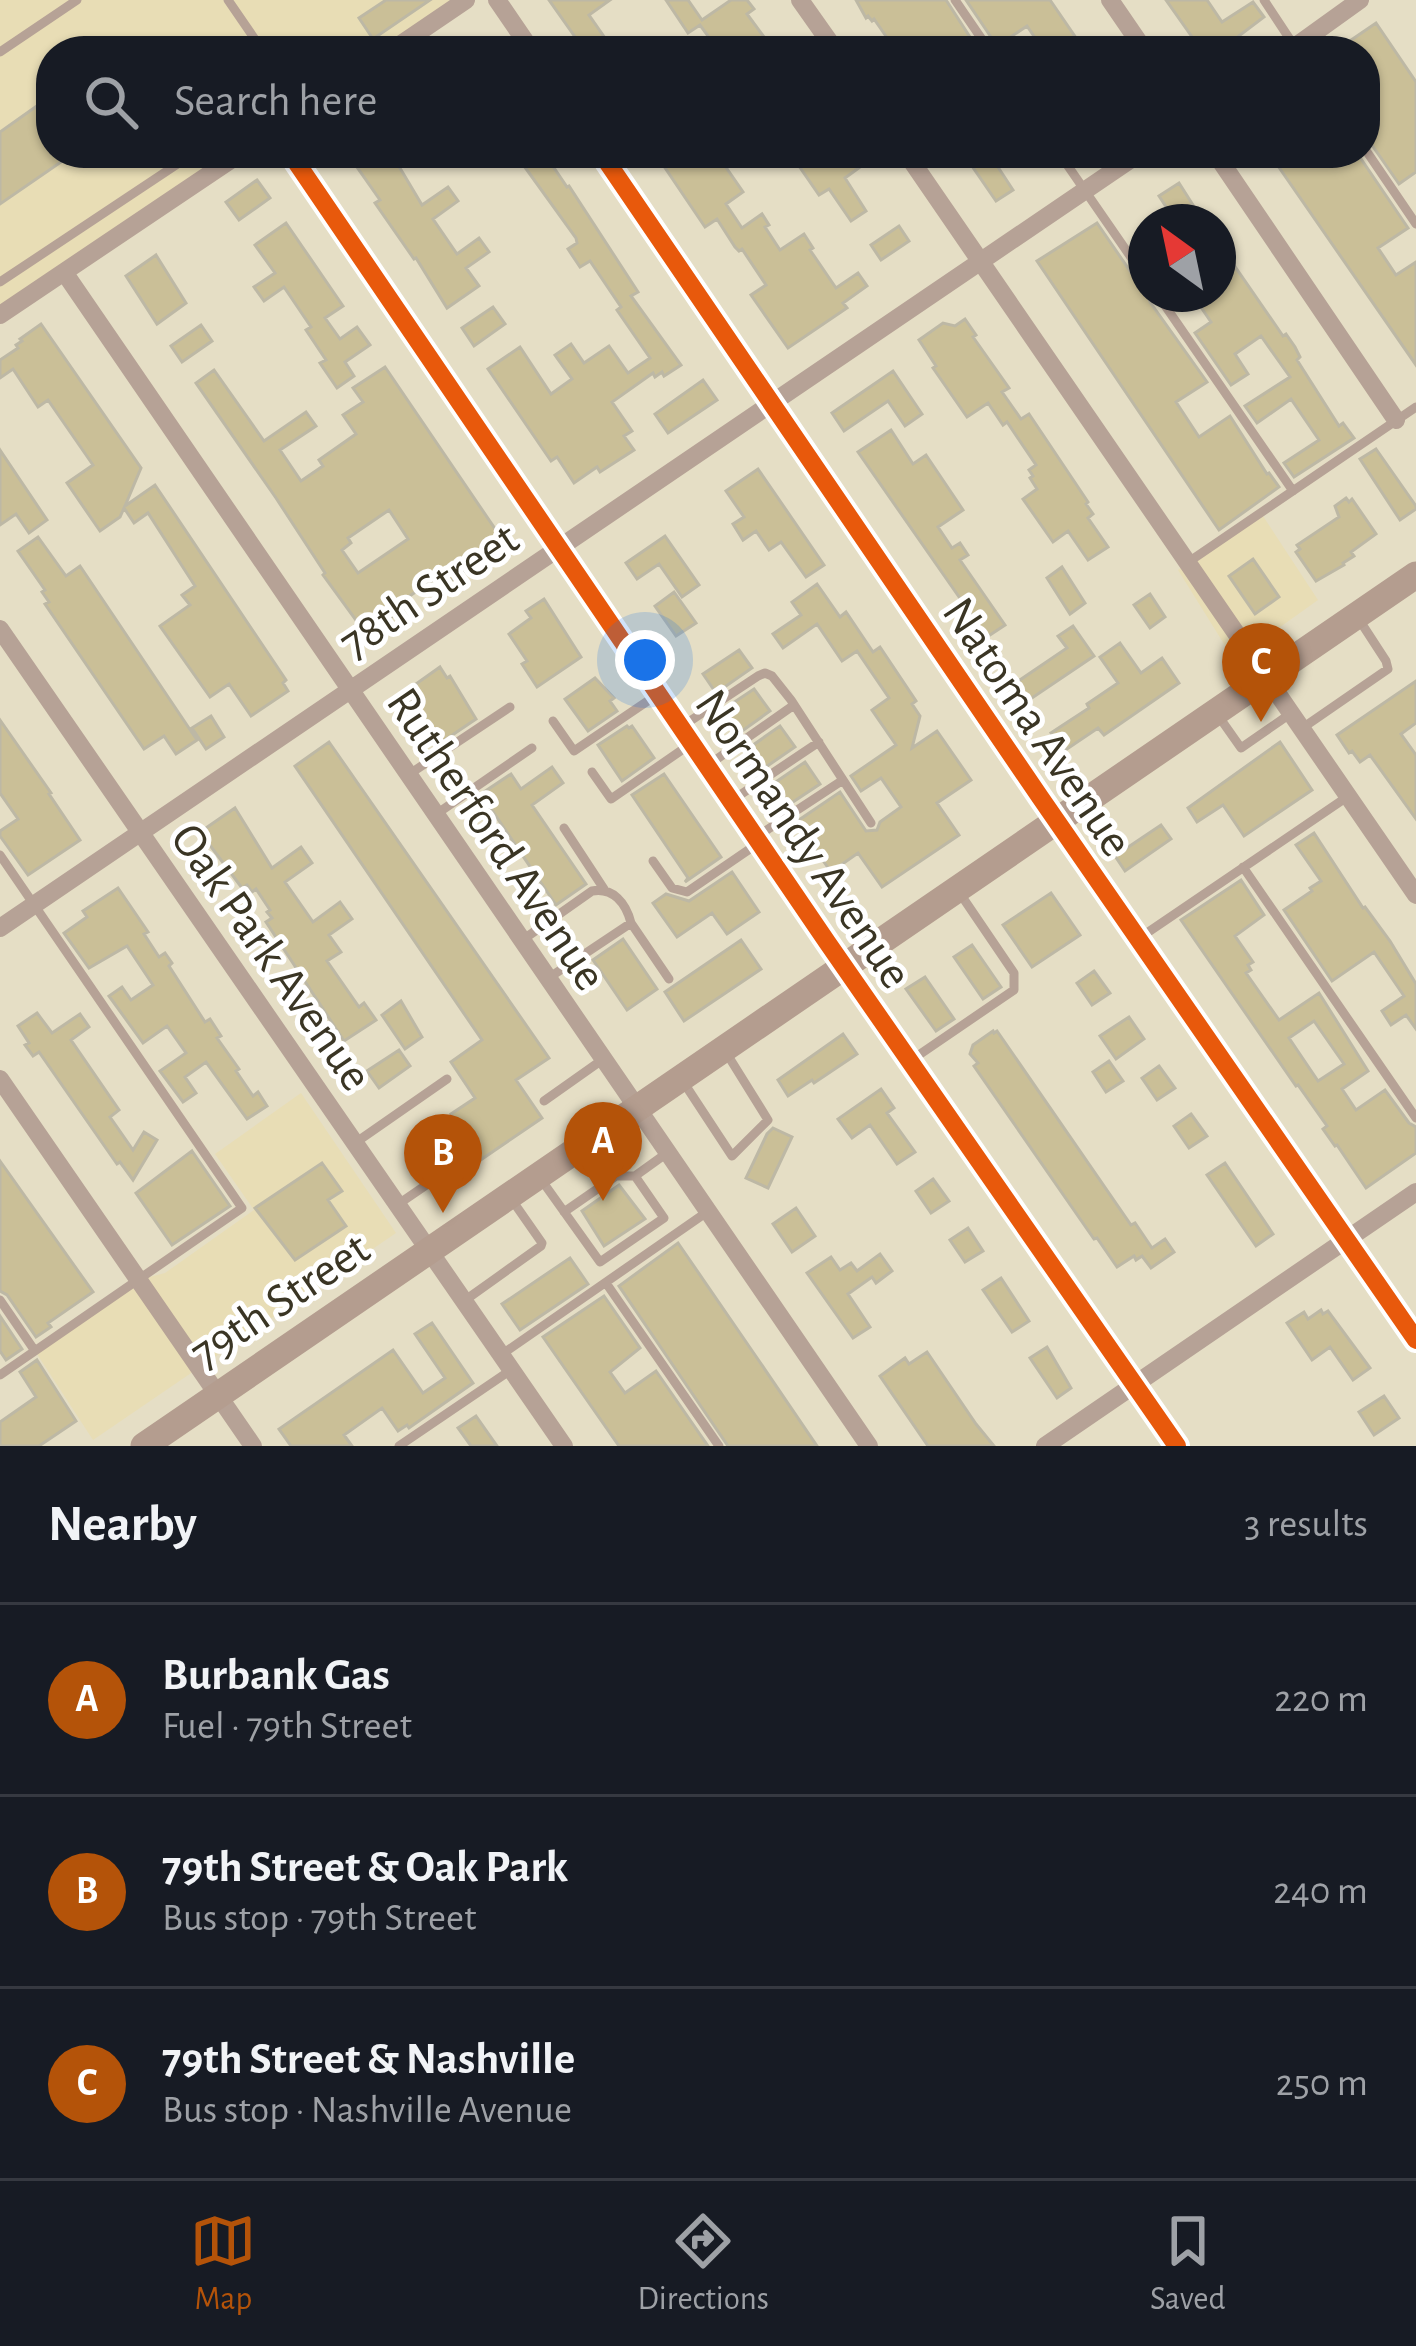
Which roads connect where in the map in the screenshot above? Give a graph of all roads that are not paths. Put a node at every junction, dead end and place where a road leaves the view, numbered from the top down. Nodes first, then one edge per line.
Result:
1 (76, 0) edge
2 (228, 0) edge
3 (466, 0) edge
4 (497, 0) edge
5 (800, 0) edge
6 (955, 0) edge
7 (1110, 0) edge
8 (1264, 0) edge
9 (1360, 0) edge
10 (252, 36) edge
11 (413, 36) edge
12 (522, 36) edge
13 (825, 36) edge
14 (980, 36) edge
15 (1135, 36) edge
16 (1286, 36) edge
17 (1312, 36) edge
18 (0, 52) edge
19 (171, 168) edge
20 (219, 168) edge
21 (300, 168) edge
22 (611, 168) edge
23 (916, 168) edge
24 (1070, 168) edge
25 (1118, 168) edge
26 (1225, 168) edge
27 (1378, 168) edge
28 (1085, 190) junction
29 (1416, 224) edge
30 (1128, 253) edge
31 (980, 260) junction
32 (64, 272) junction
33 (0, 282) edge
34 (1169, 312) edge
35 (0, 315) edge
36 (771, 402) junction
37 (1416, 407) edge
38 (1396, 420) junction
39 (1293, 490) junction
40 (559, 547) junction
41 (1187, 562) junction
42 (1416, 575) edge
43 (1357, 616) junction
44 (0, 628) edge
45 (1266, 678) junction
46 (350, 690) junction
47 (659, 694) junction
48 (794, 705) junction
49 (510, 707) dead end
50 (1216, 712) junction
51 (553, 721) dead end
52 (1296, 722) junction
53 (687, 735) junction
54 (819, 742) junction
55 (532, 748) dead end
56 (707, 766) junction
57 (592, 772) dead end
58 (408, 775) junction
59 (843, 779) junction
60 (1348, 796) junction
61 (731, 801) junction
62 (435, 815) junction
63 (1057, 821) junction
64 (871, 823) dead end
65 (564, 828) dead end
66 (140, 832) junction
67 (758, 839) junction
68 (0, 855) edge
69 (653, 861) dead end
70 (1243, 867) junction
71 (604, 889) junction
72 (958, 889) junction
73 (1416, 895) edge
74 (34, 905) junction
75 (631, 923) junction
76 (0, 928) edge
77 (1138, 939) junction
78 (521, 941) junction
79 (844, 966) junction
80 (547, 979) junction
81 (669, 979) dead end
82 (724, 1049) junction
83 (602, 1060) junction
84 (910, 1061) junction
85 (446, 1078) dead end
86 (681, 1078) junction
87 (0, 1079) edge
88 (544, 1101) dead end
89 (636, 1109) junction
90 (1416, 1118) edge
91 (730, 1121) dead end
92 (716, 1131) junction
93 (355, 1143) junction
94 (667, 1153) junction
95 (454, 1166) dead end
96 (538, 1176) junction
97 (635, 1176) junction
98 (1416, 1192) edge
99 (509, 1196) junction
100 (398, 1204) junction
101 (564, 1212) junction
102 (707, 1212) junction
103 (1346, 1240) junction
104 (429, 1251) junction
105 (138, 1280) junction
106 (606, 1283) junction
107 (0, 1300) edge
108 (464, 1301) junction
109 (1416, 1340) edge
110 (35, 1351) junction
111 (506, 1362) junction
112 (0, 1375) edge
113 (1135, 1385) junction
114 (218, 1395) junction
115 (144, 1446) edge
116 (253, 1446) edge
117 (399, 1446) edge
118 (564, 1446) edge
119 (719, 1446) edge
120 (869, 1446) edge
121 (1046, 1446) edge
122 (1178, 1446) edge

1 - 18 lane
2 - 10 lane
3 - 11 street
4 - 12 street
5 - 13 street
6 - 14 lane
7 - 15 street
8 - 16 lane
9 - 17 street
19 - 33 lane
20 - 32 street
21 - 40 street, Normandy Avenue
22 - 36 street, Natoma Avenue
23 - 31 street
24 - 28 lane
25 - 28 street, 78th Street
26 - 38 street
27 - 29 lane
28 - 30 lane
28 - 31 street, 78th Street
31 - 36 street, 78th Street
31 - 41 street
32 - 35 street
32 - 46 street, Rutherford Avenue
34 - 39 lane
36 - 40 street, 78th Street
36 - 63 street, Natoma Avenue
37 - 38 lane
38 - 39 lane
39 - 41 lane
40 - 46 street, 78th Street
40 - 47 street, Normandy Avenue
41 - 45 street
42 - 43 main road, 79th Street
43 - 45 main road, 79th Street
43 - 52 lane
44 - 66 street, Oak Park Avenue
45 - 50 main road, 79th Street
45 - 52 street
46 - 58 street, Rutherford Avenue
46 - 66 street, 78th Street
47 - 51 lane
47 - 53 street, Normandy Avenue
48 - 53 lane
48 - 54 lane
48 - 56 lane
49 - 58 lane
50 - 52 lane
50 - 63 main road, 79th Street
52 - 60 street
53 - 56 street, Normandy Avenue
53 - 57 lane
54 - 59 lane
54 - 61 lane
55 - 62 lane
56 - 61 street, Normandy Avenue
58 - 62 street, Rutherford Avenue
59 - 64 lane
59 - 67 lane
60 - 70 lane
60 - 73 street
61 - 67 street, Normandy Avenue
62 - 78 street, Rutherford Avenue
63 - 72 main road, 79th Street
63 - 77 street, Natoma Avenue
65 - 71 lane
66 - 74 street, 78th Street
66 - 93 street, Oak Park Avenue
67 - 69 lane
67 - 79 street, Normandy Avenue
68 - 74 lane
70 - 77 lane
70 - 90 lane
71 - 75 lane
71 - 78 lane
72 - 79 main road, 79th Street
72 - 84 lane
74 - 76 street, 78th Street
74 - 105 lane
75 - 80 lane
75 - 81 lane
77 - 103 street, Natoma Avenue
78 - 80 street, Rutherford Avenue
79 - 82 main road, 79th Street
79 - 84 street, Normandy Avenue
80 - 83 street, Rutherford Avenue
82 - 86 main road, 79th Street
82 - 92 lane
83 - 88 lane
83 - 89 street, Rutherford Avenue
84 - 113 street, Normandy Avenue
85 - 93 lane
86 - 89 main road, 79th Street
86 - 92 lane
87 - 105 street
89 - 94 street, Rutherford Avenue
89 - 96 main road, 79th Street
91 - 92 lane
93 - 100 street, Oak Park Avenue
94 - 97 lane
94 - 102 street, Rutherford Avenue
95 - 100 lane
96 - 99 main road, 79th Street
96 - 101 lane
97 - 101 lane
97 - 101 lane
98 - 103 street
99 - 104 main road, 79th Street
99 - 108 lane
100 - 104 street, Oak Park Avenue
102 - 106 lane
102 - 120 street, Rutherford Avenue
103 - 109 street, Natoma Avenue
103 - 113 street
104 - 108 street, Oak Park Avenue
104 - 114 main road, 79th Street
105 - 110 lane
105 - 114 street
106 - 111 lane
106 - 119 lane
107 - 110 lane
108 - 111 street, Oak Park Avenue
110 - 112 lane
111 - 117 lane
111 - 118 street, Oak Park Avenue
113 - 121 street
113 - 122 street, Normandy Avenue
114 - 115 main road, 79th Street
114 - 116 street

